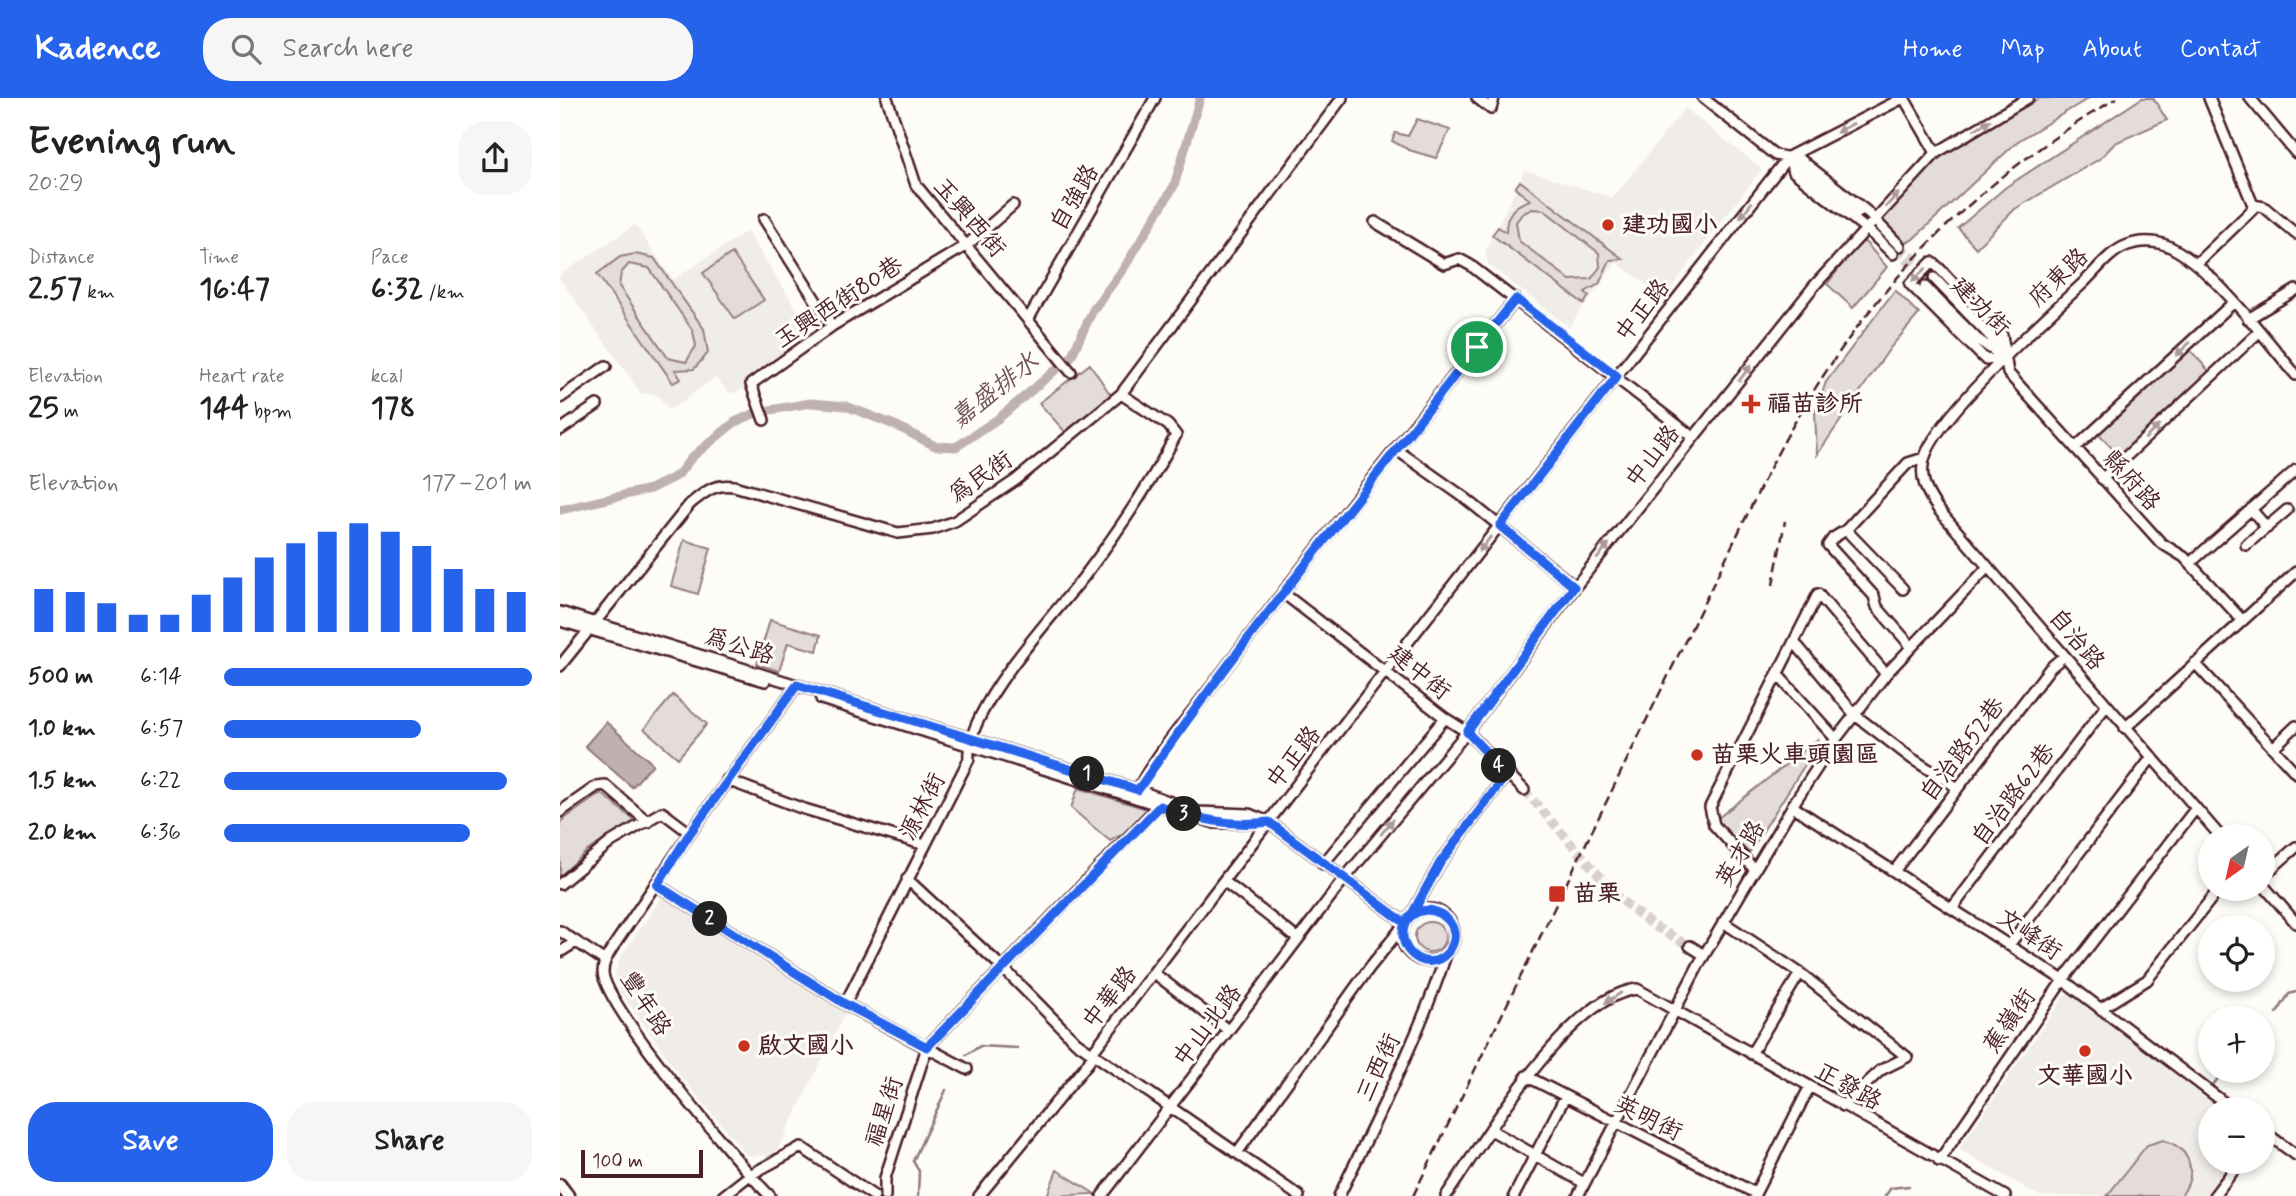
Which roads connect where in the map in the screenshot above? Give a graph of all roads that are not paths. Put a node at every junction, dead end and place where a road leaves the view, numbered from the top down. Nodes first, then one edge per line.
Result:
1 (887, 98) edge
2 (1155, 98) edge
3 (1342, 98) edge
4 (1477, 98) edge
5 (1494, 98) edge
6 (1703, 98) edge
7 (1903, 98) edge
8 (2028, 98) edge
9 (2209, 98) edge
10 (2250, 98) edge
11 (1936, 153) junction
12 (2296, 153) edge
13 (1788, 157) junction
14 (1013, 205) dead end
15 (2253, 205) junction
16 (1858, 213) tunnel mouth
17 (764, 219) dead end
18 (1375, 222) dead end
19 (1872, 225) junction
20 (2296, 234) edge
21 (967, 245) junction
22 (1896, 250) tunnel mouth
23 (2196, 264) junction
24 (1929, 283) tunnel mouth
25 (2296, 290) edge
26 (1516, 299) junction
27 (2233, 303) junction
28 (1029, 318) junction
29 (2248, 319) junction
30 (832, 326) junction
31 (2259, 332) junction
32 (2005, 357) junction
33 (606, 366) dead end
34 (1071, 372) dead end
35 (2296, 375) edge
36 (1617, 376) junction
37 (1121, 394) junction
38 (560, 398) edge
39 (597, 405) dead end
40 (764, 419) dead end
41 (560, 430) edge
42 (1693, 437) junction
43 (2075, 448) junction
44 (1397, 450) junction
45 (1924, 458) junction
46 (2296, 470) edge
47 (2102, 479) junction
48 (2251, 509) junction
49 (2287, 510) dead end
50 (1500, 526) junction
51 (2267, 528) junction
52 (1846, 530) junction
53 (2246, 545) dead end
54 (2190, 564) junction
55 (1988, 567) junction
56 (2296, 572) edge
57 (1574, 587) junction
58 (1903, 589) dead end
59 (1283, 593) junction
60 (560, 612) edge
61 (560, 621) edge
62 (2242, 621) junction
63 (590, 627) junction
64 (1795, 643) junction
65 (1910, 645) junction
66 (2064, 656) junction
67 (2195, 663) junction
68 (560, 666) edge
69 (1387, 672) junction
70 (1777, 674) junction
71 (1886, 674) junction
72 (797, 688) junction
73 (2106, 706) junction
74 (1855, 715) junction
75 (1445, 718) junction
76 (2296, 726) edge
77 (2125, 728) junction
78 (1467, 732) junction
79 (1836, 739) junction
80 (969, 741) junction
81 (2274, 747) junction
82 (2152, 757) junction
83 (2296, 773) edge
84 (1507, 774) junction
85 (727, 780) junction
86 (1958, 788) junction
87 (1524, 790) tunnel mouth
88 (1137, 793) junction
89 (1162, 803) junction
90 (1793, 806) junction
91 (2196, 808) junction
92 (560, 812) edge
93 (648, 822) junction
94 (1269, 822) junction
95 (2210, 824) edge
96 (690, 833) junction
97 (925, 845) junction
98 (2296, 847) edge
99 (1323, 863) junction
100 (2275, 865) edge
101 (1755, 870) junction
102 (1895, 870) junction
103 (907, 879) junction
104 (1344, 879) junction
105 (1225, 882) junction
106 (560, 884) edge
107 (657, 885) junction
108 (2275, 899) edge
109 (2210, 901) edge
110 (1953, 907) junction
111 (1412, 914) junction
112 (1723, 922) junction
113 (2296, 923) edge
114 (1404, 925) junction
115 (560, 931) edge
116 (1298, 939) junction
117 (576, 942) junction
118 (2010, 945) junction
119 (1690, 946) tunnel mouth
120 (560, 952) edge
121 (1447, 952) junction
122 (1410, 954) junction
123 (1704, 954) junction
124 (605, 961) junction
125 (1375, 961) junction
126 (1003, 968) junction
127 (1154, 973) junction
128 (1800, 973) junction
129 (2063, 980) junction
130 (845, 1004) junction
131 (2100, 1009) junction
132 (1673, 1011) junction
133 (1228, 1030) junction
134 (927, 1047) junction
135 (1092, 1054) junction
136 (1751, 1054) junction
137 (967, 1069) dead end
138 (1525, 1076) junction
139 (1809, 1087) junction
140 (1565, 1097) junction
141 (2217, 1097) edge
142 (1843, 1106) junction
143 (1170, 1109) junction
144 (1616, 1124) junction
145 (1491, 1130) junction
146 (2275, 1140) edge
147 (1237, 1153) junction
148 (1534, 1154) junction
149 (2296, 1155) edge
150 (1939, 1161) junction
151 (2231, 1174) edge
152 (750, 1175) junction
153 (1584, 1183) junction
154 (560, 1185) edge
155 (1284, 1192) edge
156 (1755, 1194) edge
157 (568, 1196) edge
158 (723, 1196) edge
159 (770, 1196) edge
160 (874, 1196) edge
161 (885, 1196) edge
162 (979, 1196) edge
163 (1102, 1196) edge
164 (1299, 1196) edge
165 (1339, 1196) edge
166 (1446, 1196) edge
167 (1514, 1196) edge
168 (1578, 1196) edge
169 (2005, 1196) edge
170 (2214, 1196) edge

1 - 21 street, 玉興西街
2 - 28 street, 自強路
3 - 37 street, 為民街
4 - 5 street
6 - 13 street
7 - 11 street
7 -> 13 street, 中正路
11 -> 8 street, 中山路
9 - 15 street
10 - 12 street
19 -> 11 street, 中山路
13 - 16 street
13 - 19 street
13 -> 36 street, 中正路
14 - 21 street, 玉興西街80巷
15 - 20 street
15 - 23 street
17 - 30 street
18 - 26 street
19 - 22 street
42 -> 19 street, 中山路
21 - 28 street, 玉興西街
21 - 30 street, 玉興西街80巷
23 - 27 street, 府東路
23 - 32 street, 府東路
24 - 32 street, 建功街
25 - 29 street
26 - 36 street
26 - 44 street
27 - 29 street, 府東路
27 -> 43 street
28 - 34 street, 玉興西街
29 - 31 street, 府東路
30 - 40 street, 玉興西街80巷
31 - 35 street, 府東路
47 -> 31 street
32 -> 32 street
32 - 43 street, 縣府路
32 - 45 street, 府東路
33 - 38 street
36 - 42 street
36 - 50 street, 中正路
37 - 63 street, 為民街
37 - 80 street, 源林街
39 - 41 street
57 -> 42 street, 中山路
43 - 47 street, 縣府路
44 - 50 street
44 - 59 street
45 - 52 street
45 - 55 street, 自治路
46 - 48 street
47 - 54 street, 縣府路
48 - 51 street
48 - 54 street
49 - 51 street
50 - 57 street
50 -> 69 street, 中正路
51 - 53 street
52 - 58 street
52 - 65 street
54 - 62 street, 縣府路
55 - 65 street, 英才路
55 - 66 street, 自治路
56 - 62 street
57 - 78 street, 中山路
59 - 69 street, 建中街
59 - 88 street
60 - 63 street, 為公路
61 - 63 street, 為公路
62 - 67 street
63 - 68 street, 為民街
63 - 72 street, 為公路
64 - 70 street
64 - 71 street
64 - 74 street
65 - 71 street, 英才路
66 - 73 street, 自治路
66 - 86 street, 自治路52巷
67 - 77 street
67 - 81 street
69 - 75 street, 建中街
69 - 94 street, 中正路
70 - 79 street
70 - 101 street
71 - 74 street, 英才路
72 - 80 street, 為公路
72 - 85 street, 豐年路
73 - 77 street, 自治路
73 - 110 street, 自治路62巷
74 - 79 street, 英才路
74 - 86 street
75 - 78 street, 建中街
75 - 99 street
76 - 81 street
77 - 82 street, 自治路
78 - 84 street, 建中街
104 -> 78 street, 中山路
79 - 90 street, 英才路
80 - 88 street, 為公路
80 - 97 street, 源林街
81 - 83 street
82 - 91 street, 自治路
82 - 118 street
84 - 87 street, 建中街
84 - 111 street
85 - 96 street, 豐年路
85 - 97 street
86 - 102 street, 自治路52巷
88 - 89 street, 為公路
89 - 94 street, 為公路
89 - 126 street, 福星街
90 - 101 street, 英才路
90 - 102 street, 文峰街
91 - 95 street, 自治路
91 - 129 street, 蕉嶺街
92 - 93 street
93 - 96 street
93 - 106 street
94 - 99 street
94 - 105 street, 中華路
96 - 107 street, 豐年路
97 - 103 street, 源林街
98 - 100 street
99 - 104 street
101 - 112 street, 英才路
102 - 110 street, 文峰街
103 - 126 street
103 - 130 street, 源林街
104 - 114 street
104 - 116 street, 中山北路
105 - 116 street
105 - 127 street, 中華路
107 - 124 street, 豐年路
107 - 130 street
108 - 113 street
109 - 131 street
110 - 118 street, 文峰街
111 - 114 street
111 - 121 street
112 - 123 street, 英才路
112 - 128 street
114 - 122 street
114 - 125 street
115 - 117 street
116 - 133 street, 中山北路
117 - 120 street
117 - 124 street
118 - 129 street, 文峰街
119 - 123 street
121 - 122 street
121 - 165 street, 三西街
122 - 125 street
123 - 132 street, 英才路
124 - 152 street, 豐年路
125 - 147 street
126 - 134 street, 福星街
126 - 135 street
127 - 133 street
127 - 135 street, 中華路
128 - 136 street
128 - 142 street
129 - 131 street, 文峰街
129 - 150 street, 蕉嶺街
130 - 134 street
131 - 141 street, 文峰街
132 - 136 street, 正發路
132 -> 138 street, 正發路
132 - 144 street, 英才路
133 - 143 street, 中山北路
134 - 137 street
134 - 161 street, 福星街
135 - 143 street
135 - 162 street, 中華路
136 - 139 street, 正發路
138 - 140 street, 英明街
138 - 145 street, 正發路
139 - 142 street, 正發路
139 - 156 street
140 - 144 street, 英明街
140 - 148 street
142 - 150 street, 正發路
143 - 147 street
143 - 163 street, 中山北路
144 - 153 street, 英才路
144 - 156 street, 英明街
145 - 148 street
145 - 166 street, 正發路
146 - 149 street
147 - 155 street
148 - 153 street
148 - 167 street
150 - 169 street, 正發路
151 - 170 street
152 - 158 street
152 - 159 street, 豐年路
152 - 160 street
153 - 168 street, 英才路
154 - 157 main road
155 - 164 street

